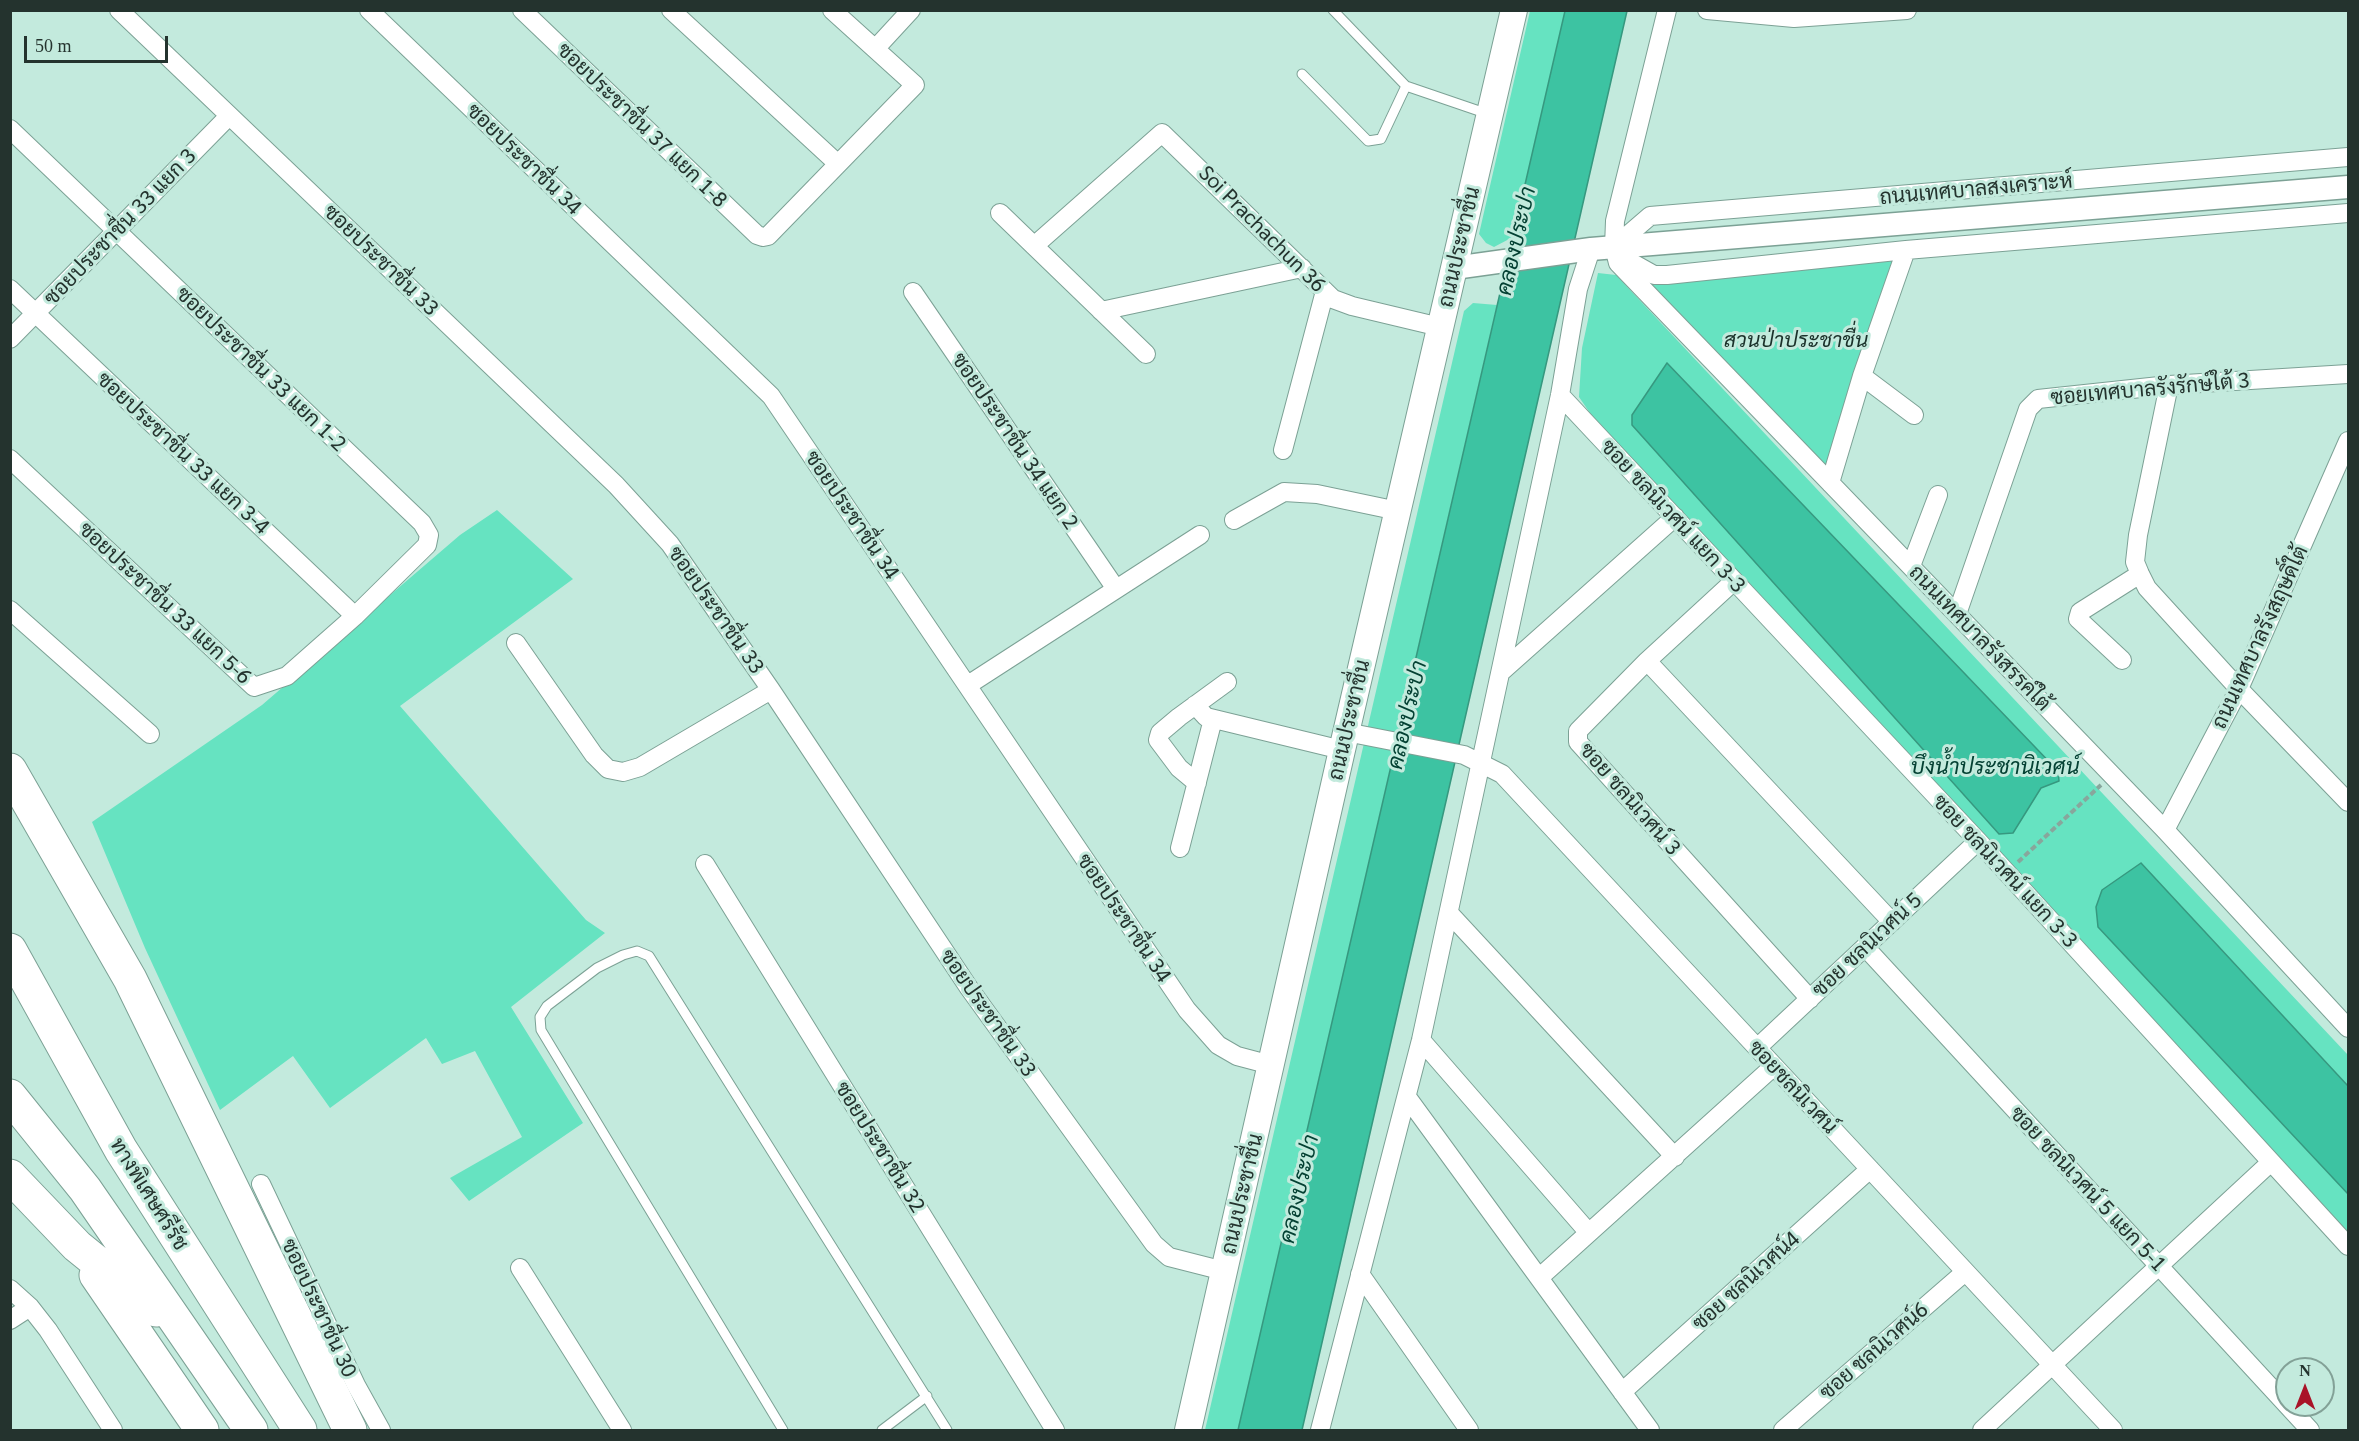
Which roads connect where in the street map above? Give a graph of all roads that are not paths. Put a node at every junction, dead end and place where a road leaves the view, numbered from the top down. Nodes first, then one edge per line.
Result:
1 (119, 10) edge
2 (369, 10) edge
3 (522, 10) edge
4 (671, 10) edge
5 (832, 10) edge
6 (910, 10) edge
7 (1333, 10) edge
8 (1514, 10) edge
9 (1667, 10) edge
10 (1707, 10) edge
11 (1907, 10) edge
12 (876, 48) junction
13 (1302, 74) dead end
14 (1406, 87) junction
15 (1490, 115) junction
16 (229, 116) junction
17 (10, 129) edge
18 (2349, 157) edge
19 (838, 164) junction
20 (2349, 187) edge
21 (1000, 213) dead end
22 (2349, 213) edge
23 (117, 230) junction
24 (1035, 246) junction
25 (1614, 247) junction
26 (1583, 250) junction
27 (1906, 250) junction
28 (1454, 267) junction
29 (1302, 268) junction
30 (10, 289) edge
31 (1325, 291) junction
32 (913, 292) dead end
33 (1101, 311) junction
34 (36, 314) junction
35 (1440, 327) junction
36 (10, 339) edge
37 (1146, 354) dead end
38 (2349, 374) edge
39 (1862, 376) junction
40 (2169, 386) junction
41 (1560, 395) junction
42 (1914, 415) dead end
43 (2349, 441) edge
44 (1283, 450) dead end
45 (10, 459) edge
46 (1830, 483) junction
47 (1938, 495) dead end
48 (1398, 511) junction
49 (1674, 517) junction
50 (1234, 520) dead end
51 (1200, 535) dead end
52 (1911, 566) junction
53 (2140, 574) junction
54 (1734, 581) junction
55 (1116, 589) junction
56 (10, 610) edge
57 (1957, 614) junction
58 (356, 616) junction
59 (516, 643) dead end
60 (2122, 660) dead end
61 (1647, 661) junction
62 (1501, 672) junction
63 (1227, 682) dead end
64 (968, 685) junction
65 (2239, 689) junction
66 (771, 690) junction
67 (1195, 705) junction
68 (1213, 719) junction
69 (150, 734) dead end
70 (1344, 741) junction
71 (1482, 762) junction
72 (10, 770) edge
73 (1197, 783) junction
74 (2348, 799) edge
75 (2165, 830) junction
76 (1978, 841) junction
77 (1180, 848) dead end
78 (705, 864) dead end
79 (1449, 913) junction
80 (1892, 922) junction
81 (1866, 948) junction
82 (10, 950) edge
83 (1810, 999) junction
84 (2349, 1028) edge
85 (1421, 1040) junction
86 (1757, 1048) junction
87 (1271, 1065) junction
88 (1774, 1066) junction
89 (10, 1096) edge
90 (1407, 1096) junction
91 (1675, 1157) junction
92 (2271, 1162) junction
93 (1870, 1169) junction
94 (10, 1176) edge
95 (261, 1184) dead end
96 (1589, 1233) junction
97 (77, 1246) junction
98 (2349, 1246) edge
99 (2159, 1267) junction
100 (520, 1268) dead end
101 (1224, 1271) junction
102 (1965, 1272) junction
103 (1360, 1274) junction
104 (1540, 1277) junction
105 (10, 1289) edge
106 (30, 1307) junction
107 (10, 1320) edge
108 (185, 1334) junction
109 (2052, 1366) junction
110 (1622, 1392) junction
111 (927, 1395) junction
112 (113, 1431) edge
113 (202, 1431) edge
114 (251, 1431) edge
115 (300, 1431) edge
116 (350, 1431) edge
117 (381, 1431) edge
118 (622, 1431) edge
119 (783, 1431) edge
120 (882, 1431) edge
121 (947, 1431) edge
122 (1054, 1431) edge
123 (1188, 1431) edge
124 (1320, 1431) edge
125 (1469, 1431) edge
126 (1650, 1431) edge
127 (1783, 1431) edge
128 (1982, 1431) edge
129 (2113, 1431) edge
130 (2310, 1431) edge

1 - 16 street, ซอยประชาชื่น 33
2 - 64 street, ซอยประชาชื่น 34
3 - 19 street, ซอยประชาชื่น 37 แยก 1-8
4 - 19 street
5 - 12 street
6 - 12 street
7 - 14 lane
8 - 15 main road, ถนนประชาชื่น
9 - 25 street
10 - 11 street
12 - 19 street
13 - 14 lane
14 - 15 lane
15 - 28 main road, ถนนประชาชื่น
16 - 23 street, ซอยประชาชื่น 33 แยก 3
16 - 66 street, ซอยประชาชื่น 33
17 - 23 street, ซอยประชาชื่น 33 แยก 1-2
18 - 25 street, ถนนเทศบาลสงเคราะห์
20 - 25 street, ถนนเทศบาลสงเคราะห์
21 - 24 street
22 - 27 street
23 - 34 street, ซอยประชาชื่น 33 แยก 3
23 - 58 street, ซอยประชาชื่น 33 แยก 1-2
24 - 29 street, Soi Prachachun 36
24 - 33 street
25 - 26 street, ถนนเทศบาลสงเคราะห์
25 - 27 street
25 - 46 street, ถนนเทศบาลรังสรรค์ใต้
26 - 28 street, ถนนเทศบาลสงเคราะห์
26 - 41 street
27 - 39 street
28 - 35 main road, ถนนประชาชื่น
29 - 31 street, Soi Prachachun 36
29 - 33 street
30 - 34 street, ซอยประชาชื่น 33 แยก 3-4
31 - 35 street, Soi Prachachun 36
31 - 44 street
32 - 55 street, ซอยประชาชื่น 34 แยก 2
33 - 37 street
34 - 36 street, ซอยประชาชื่น 33 แยก 3
34 - 58 street, ซอยประชาชื่น 33 แยก 3-4
35 - 48 main road, ถนนประชาชื่น
38 - 40 street, ซอยเทศบาลรังรักษ์ใต้ 3
39 - 42 street
39 - 46 street
40 - 53 street
40 - 57 street, ซอยเทศบาลรังรักษ์ใต้ 3
41 - 49 street, ซอย ชลนิเวศน์ แยก 3-3
41 - 62 street
43 - 65 street, ถนนเทศบาลรังสฤษดิ์ใต้
45 - 58 street, ซอยประชาชื่น 33 แยก 5-6
46 - 52 street, ถนนเทศบาลรังสรรค์ใต้
47 - 52 street
48 - 50 street
48 - 70 main road, ถนนประชาชื่น
49 - 54 street, ซอย ชลนิเวศน์ แยก 3-3
49 - 62 street
51 - 55 street
52 - 57 street, ถนนเทศบาลรังสรรค์ใต้
53 - 60 street
53 - 65 street
54 - 61 street, ซอย ชลนิเวศน์ 3
54 - 76 street, ซอย ชลนิเวศน์ แยก 3-3
55 - 64 street
56 - 69 street
57 - 75 street, ถนนเทศบาลรังสรรค์ใต้
59 - 66 street
61 - 80 street
61 - 83 street, ซอย ชลนิเวศน์ 3
62 - 71 street
63 - 67 street
64 - 87 street, ซอยประชาชื่น 34
65 - 74 street
65 - 75 street, ถนนเทศบาลรังสฤษดิ์ใต้
66 - 101 street, ซอยประชาชื่น 33
67 - 68 street
67 - 73 street
68 - 70 street, ซอยชลนิเวศน์
68 - 73 street
70 - 71 street, ซอยชลนิเวศน์
70 - 87 main road, ถนนประชาชื่น
71 - 79 street
71 - 86 street, ซอยชลนิเวศน์
72 - 116 highway
73 - 77 street
75 - 84 street, ถนนเทศบาลรังสรรค์ใต้
76 - 80 street, ซอย ชลนิเวศน์ 5
76 - 92 street, ซอย ชลนิเวศน์ แยก 3-3
78 - 122 street, ซอยประชาชื่น 32
79 - 85 street
79 - 91 street
80 - 81 street, ซอย ชลนิเวศน์ 5
81 - 83 street, ซอย ชลนิเวศน์ 5
81 - 99 street, ซอย ชลนิเวศน์ 5 แยก 5-1
82 - 115 highway, ทางพิเศษศรีรัช
83 - 86 street, ซอย ชลนิเวศน์ 5
85 - 90 street
85 - 96 street
86 - 88 street, ซอยชลนิเวศน์
87 - 101 main road, ถนนประชาชื่น
88 - 91 street
88 - 93 street, ซอยชลนิเวศน์
89 - 108 highway
90 - 103 street
90 - 104 street
91 - 96 street
92 - 98 street, ซอย ชลนิเวศน์ แยก 3-3
92 - 99 street
93 - 102 street, ซอยชลนิเวศน์
93 - 110 street, ซอย ชลนิเวศน์4
94 - 97 highway
95 - 117 street, ซอยประชาชื่น 30
96 - 104 street
97 - 108 highway
97 - 113 highway
99 - 109 street
99 - 130 street, ซอย ชลนิเวศน์ 5 แยก 5-1
100 - 118 street
101 - 123 main road, ถนนประชาชื่น
102 - 109 street, ซอยชลนิเวศน์
102 - 127 street, ซอย ชลนิเวศน์6
103 - 124 street
103 - 125 street
104 - 110 street
105 - 106 street
106 - 107 street
106 - 112 street
108 - 114 highway
109 - 128 street
109 - 129 street, ซอยชลนิเวศน์
110 - 126 street
111 - 119 lane
111 - 120 lane
111 - 121 lane

